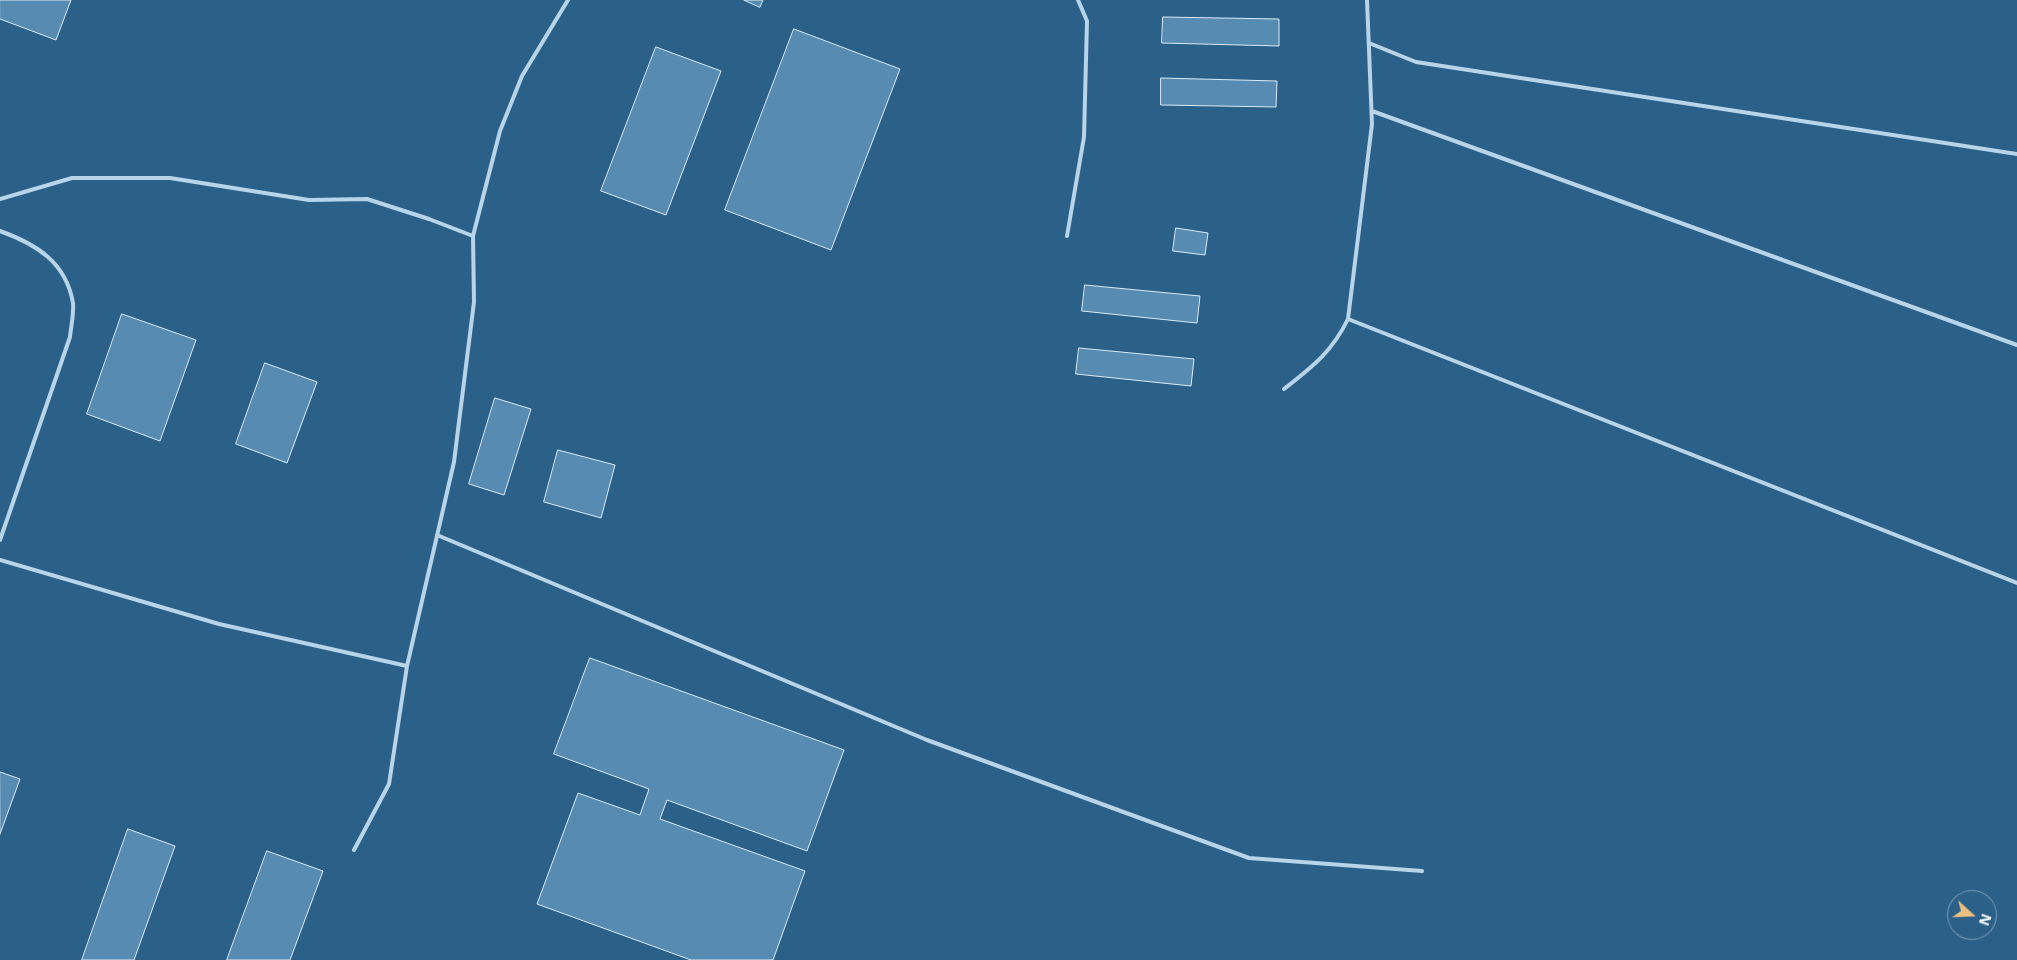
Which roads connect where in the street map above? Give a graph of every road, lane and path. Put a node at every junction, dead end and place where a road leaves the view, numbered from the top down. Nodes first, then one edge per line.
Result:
1 (568, 0) edge
2 (1078, 0) edge
3 (1367, 0) edge
4 (1369, 44) junction
5 (1372, 111) junction
6 (2017, 154) edge
7 (0, 199) edge
8 (0, 231) edge
9 (473, 236) junction
10 (1067, 236) dead end
11 (1348, 319) junction
12 (2017, 344) edge
13 (1284, 389) dead end
14 (437, 535) junction
15 (0, 540) edge
16 (0, 560) edge
17 (2017, 583) edge
18 (407, 666) junction
19 (354, 850) dead end
20 (1422, 870) dead end

1 - 9 lane
2 - 10 lane
3 - 4 lane
4 - 5 lane
4 - 6 lane
5 - 11 lane
5 - 12 lane
7 - 9 lane
8 - 15 lane
9 - 14 lane
11 - 13 lane
11 - 17 lane
14 - 18 lane
14 - 20 lane
16 - 18 lane
18 - 19 lane

